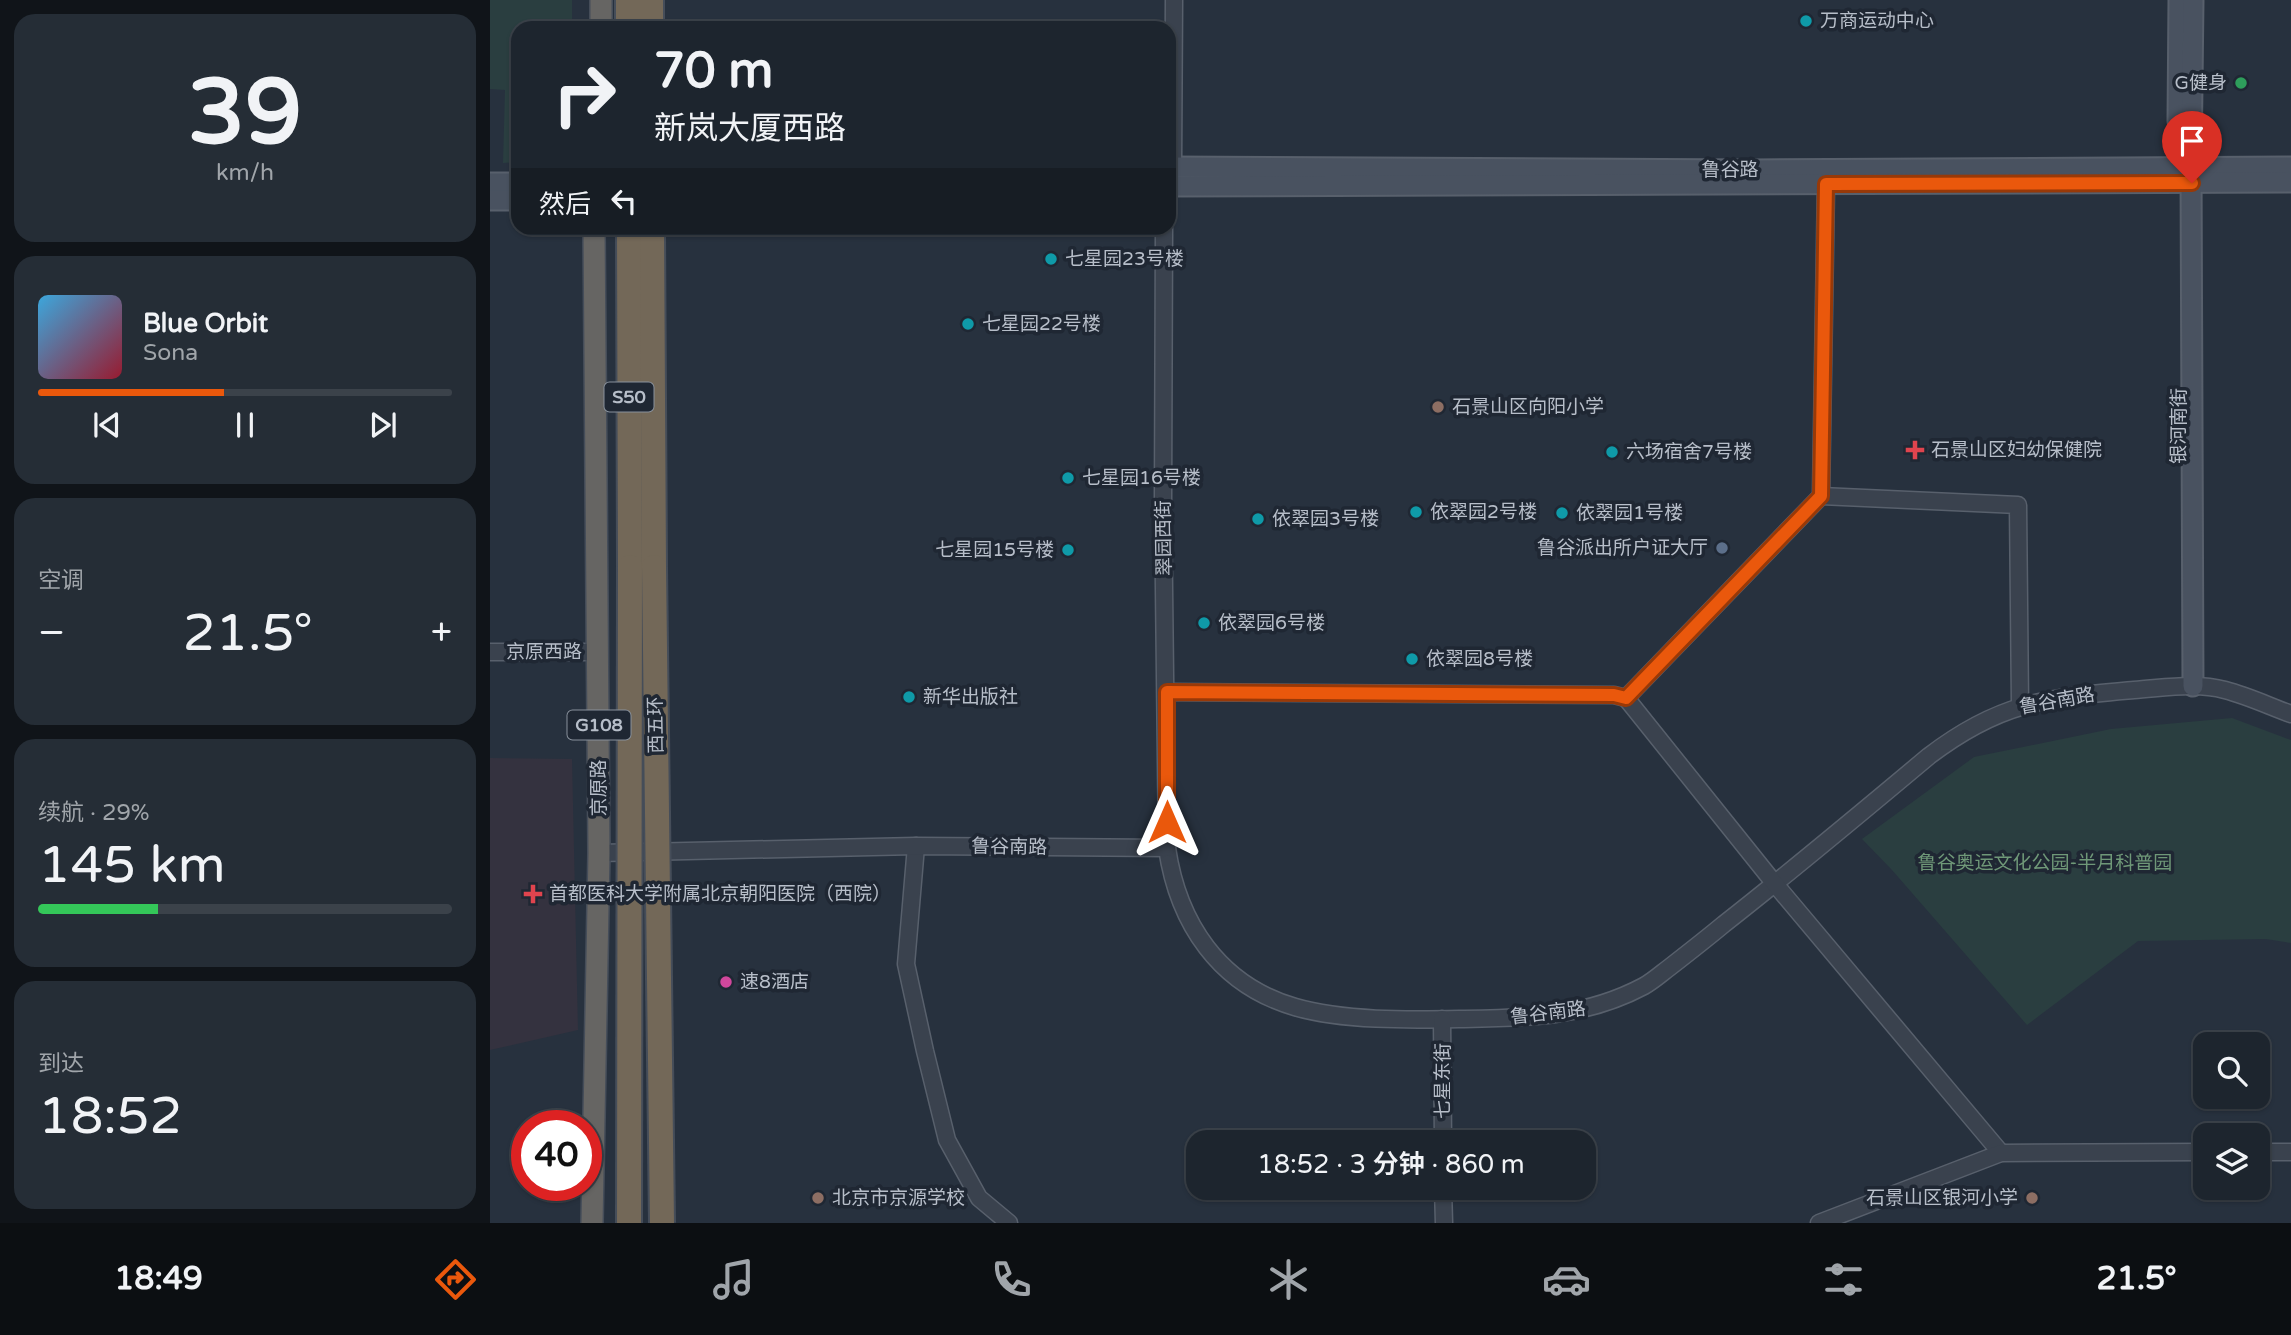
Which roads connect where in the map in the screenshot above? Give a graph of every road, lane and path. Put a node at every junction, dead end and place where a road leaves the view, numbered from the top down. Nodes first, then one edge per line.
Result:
1 (587, 0) edge
2 (601, 0) edge
3 (628, 0) edge
4 (651, 0) edge
5 (1174, 0) edge
6 (2179, 0) edge
7 (2193, 0) edge
8 (587, 21) edge
9 (601, 21) edge
10 (628, 21) edge
11 (651, 21) edge
12 (1174, 21) edge
13 (2291, 167) edge
14 (1176, 174) edge
15 (1176, 174) edge
16 (2185, 175) junction
17 (2291, 182) edge
18 (490, 183) edge
19 (511, 183) edge
20 (1826, 184) junction
21 (490, 200) edge
22 (511, 200) edge
23 (594, 235) edge
24 (629, 235) edge
25 (652, 235) edge
26 (1164, 235) edge
27 (1821, 496) junction
28 (490, 652) edge
29 (598, 652) junction
30 (2186, 686) junction
31 (1167, 692) junction
32 (1626, 698) junction
33 (2020, 705) junction
34 (2291, 714) edge
35 (916, 846) junction
36 (1167, 848) junction
37 (599, 853) junction
38 (1775, 884) junction
39 (1442, 1019) junction
40 (1443, 1130) edge
41 (2193, 1152) edge
42 (2270, 1152) edge
43 (2291, 1152) edge
44 (2001, 1153) junction
45 (1443, 1200) edge
46 (592, 1223) edge
47 (629, 1223) edge
48 (662, 1223) edge
49 (1009, 1223) edge
50 (1444, 1223) edge
51 (1819, 1223) edge

1 - 8 highway
2 - 9 highway
3 - 10 highway
4 - 11 highway
5 - 12 street
6 - 16 main road
7 - 16 main road
13 - 16 main road, 鲁谷路
14 - 16 main road, 鲁谷路
15 - 20 main road, 鲁谷路
16 - 17 main road, 鲁谷路
16 - 20 main road, 鲁谷路
16 - 30 main road, 银河南街
18 - 19 main road
20 - 27 street
21 - 22 main road
23 - 29 highway, 京原路 / G108
24 - 47 highway, 西五环 / S50, bridge
25 - 48 highway, 西五环 / S50, bridge
26 - 31 street, 翠园西街
27 - 32 street
27 - 33 street
28 - 29 street, 京原西路
29 - 37 highway, 京原路 / G108
30 - 33 street, 鲁谷南路
30 - 34 street, 鲁谷南路
31 - 32 street
31 - 36 street, 翠园西街
32 - 38 street
33 - 38 street, 鲁谷南路
35 - 36 street, 鲁谷南路
35 - 37 street, 鲁谷南路
35 - 49 street
36 - 39 street, 鲁谷南路
37 - 46 highway, 京原路 / G108
38 - 39 street, 鲁谷南路
38 - 44 street
39 - 40 street, 七星东街
41 - 44 street
42 - 43 street
44 - 51 street
45 - 50 street

